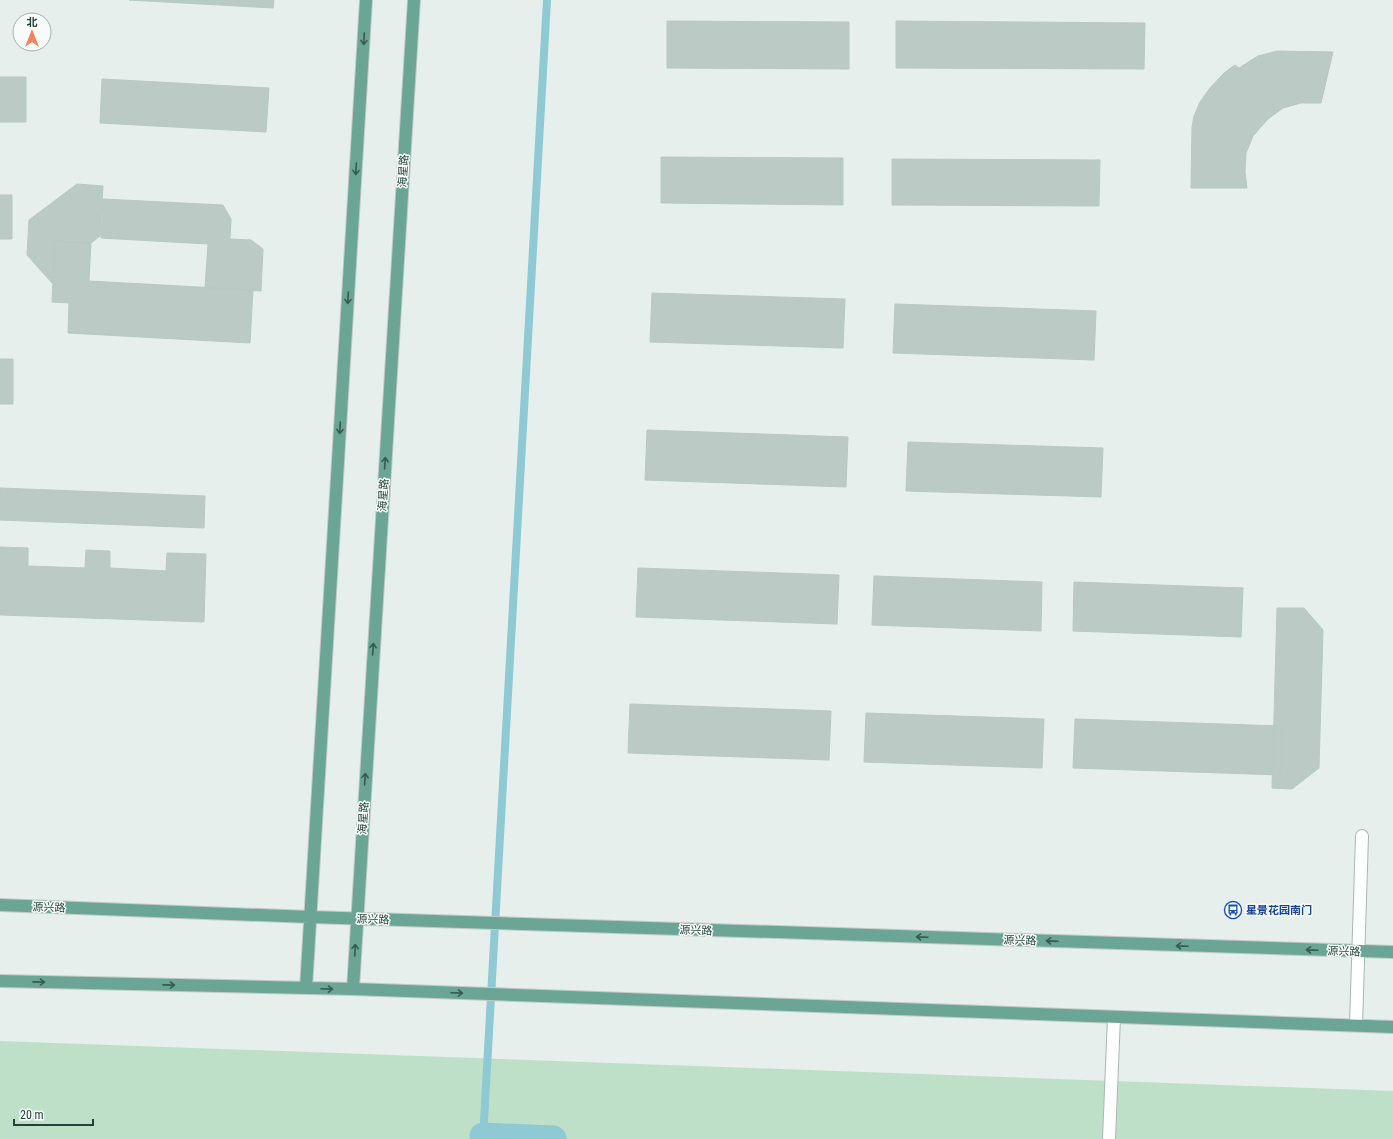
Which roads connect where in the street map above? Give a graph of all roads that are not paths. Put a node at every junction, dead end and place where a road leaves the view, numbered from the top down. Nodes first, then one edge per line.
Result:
1 (366, 0) edge
2 (414, 0) edge
3 (1362, 836) dead end
4 (0, 905) edge
5 (310, 917) junction
6 (357, 919) junction
7 (1358, 951) junction
8 (1393, 952) edge
9 (0, 981) edge
10 (306, 988) junction
11 (353, 989) junction
12 (1114, 1017) junction
13 (1356, 1025) junction
14 (1393, 1027) edge
15 (1109, 1139) edge

1 -> 5 main road
6 -> 2 main road, 海星路
3 - 7 lane
4 - 5 main road, 源兴路
5 - 6 main road, 源兴路
5 - 10 main road
7 -> 6 main road, 源兴路
11 -> 6 main road, 海星路
7 - 8 main road, 源兴路
7 - 13 lane
9 -> 10 main road
10 -> 11 main road
11 -> 12 main road
12 - 13 main road
12 - 15 lane
13 - 14 main road

